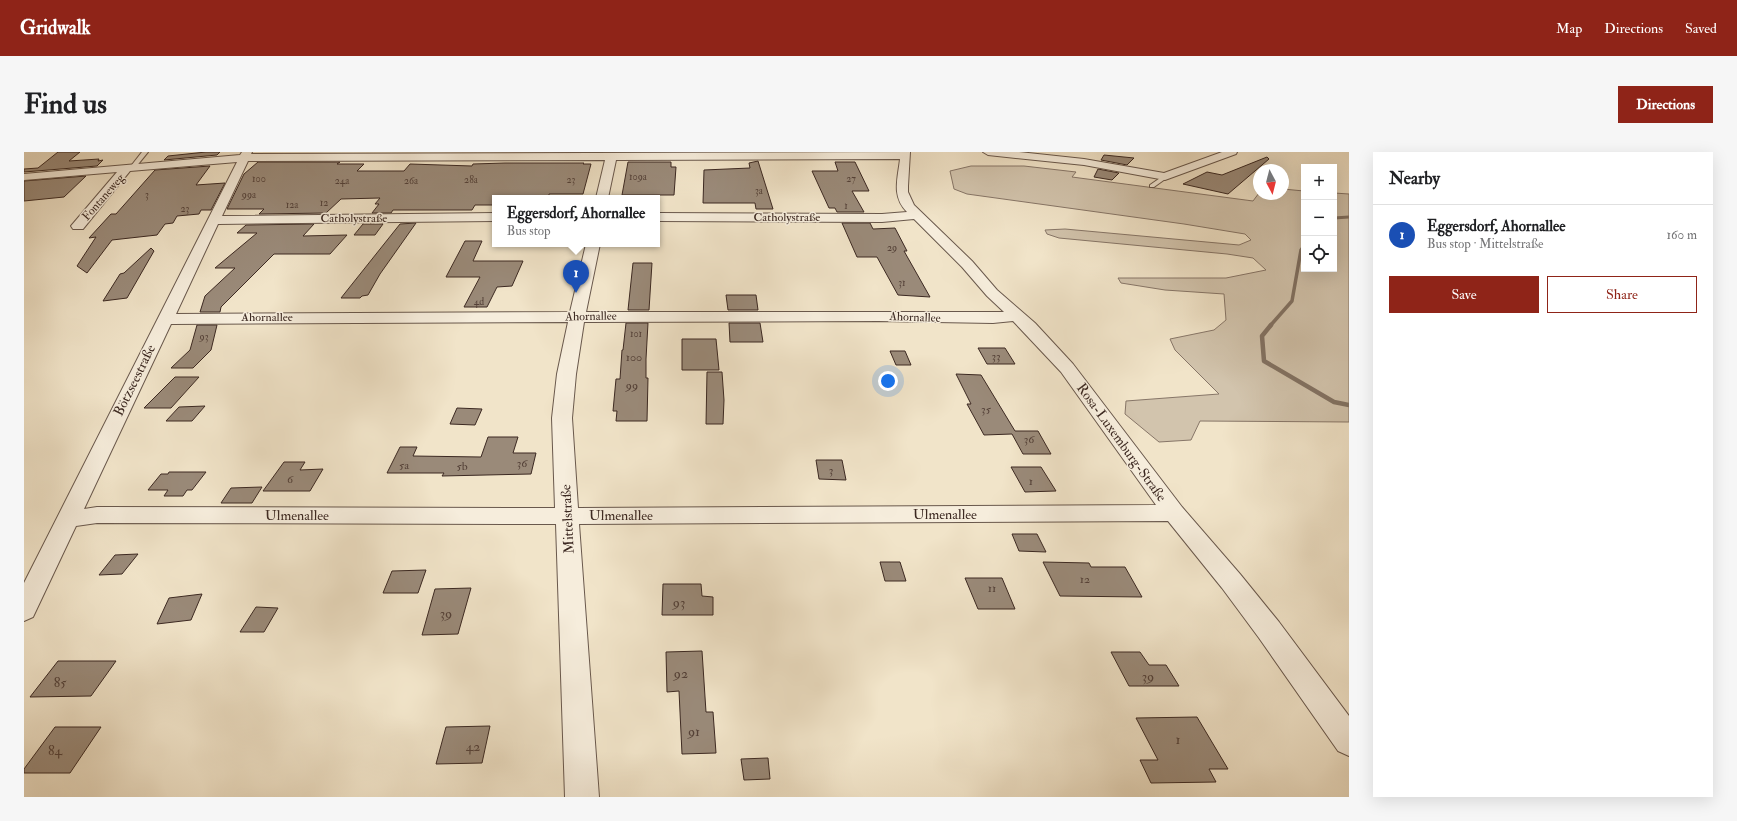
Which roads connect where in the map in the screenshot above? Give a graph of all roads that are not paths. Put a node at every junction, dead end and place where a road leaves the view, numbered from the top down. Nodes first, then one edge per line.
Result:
1 (145, 152) edge
2 (988, 152) edge
3 (1232, 152) edge
4 (612, 154) edge
5 (905, 154) edge
6 (245, 155) edge
7 (130, 168) junction
8 (24, 177) edge
9 (1166, 178) junction
10 (1152, 186) dead end
11 (603, 195) edge
12 (917, 215) junction
13 (492, 217) edge
14 (660, 217) edge
15 (213, 220) junction
16 (78, 226) dead end
17 (592, 247) edge
18 (578, 316) junction
19 (1018, 316) junction
20 (164, 320) junction
21 (1174, 513) junction
22 (567, 516) junction
23 (68, 519) junction
24 (24, 610) edge
25 (1349, 741) edge
26 (582, 797) edge

1 - 7 lane
2 - 9 street
3 - 9 street
4 - 5 street
4 - 6 street
4 - 11 street
5 - 12 street, Rosa-Luxemburg-Straße
6 - 7 street
6 - 15 street, Bötzseestraße
7 - 8 street
7 - 16 street, Fontaneweg
9 - 10 lane
12 - 14 street, Catholystraße
12 - 19 street, Rosa-Luxemburg-Straße
13 - 15 street, Catholystraße
15 - 20 street, Bötzseestraße
17 - 18 street, Mittelstraße
18 - 19 street, Ahornallee
18 - 20 street, Ahornallee
18 - 22 street, Mittelstraße
19 - 21 street, Rosa-Luxemburg-Straße
20 - 23 street, Bötzseestraße
21 - 22 street, Ulmenallee
21 - 25 street, Rosa-Luxemburg-Straße
22 - 23 street, Ulmenallee
22 - 26 street, Mittelstraße
23 - 24 street, Bötzseestraße

